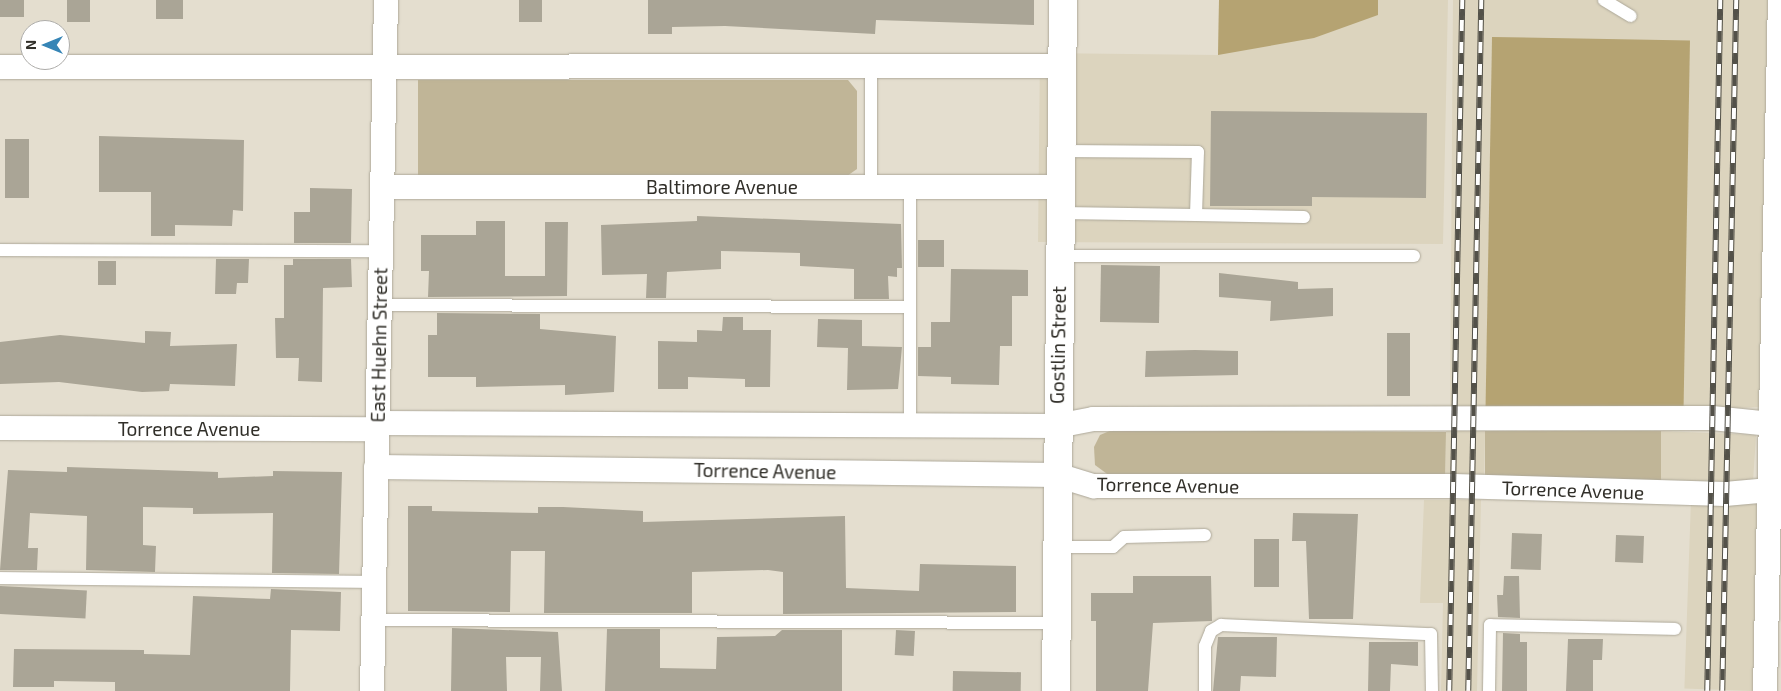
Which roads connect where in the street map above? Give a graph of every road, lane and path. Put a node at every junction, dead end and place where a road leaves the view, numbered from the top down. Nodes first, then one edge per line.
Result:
1 (386, 0) edge
2 (1063, 0) edge
3 (1604, 0) edge
4 (1780, 0) edge
5 (1631, 16) dead end
6 (871, 66) junction
7 (1062, 66) junction
8 (0, 67) edge
9 (384, 67) junction
10 (1061, 151) junction
11 (382, 187) junction
12 (871, 187) junction
13 (910, 187) junction
14 (1061, 200) junction
15 (1196, 215) junction
16 (1304, 217) dead end
17 (0, 250) edge
18 (380, 251) junction
19 (1060, 256) junction
20 (1414, 256) dead end
21 (1777, 258) edge
22 (380, 305) junction
23 (910, 307) junction
24 (1776, 425) edge
25 (377, 426) junction
26 (910, 426) junction
27 (1057, 426) junction
28 (0, 428) edge
29 (376, 467) junction
30 (1057, 475) junction
31 (1775, 489) edge
32 (1205, 536) dead end
33 (1057, 547) junction
34 (0, 578) edge
35 (374, 582) junction
36 (373, 620) junction
37 (1056, 623) junction
38 (1774, 627) edge
39 (1675, 628) dead end
40 (372, 691) edge
41 (1056, 691) edge
42 (1205, 691) edge
43 (1432, 691) edge
44 (1489, 691) edge
45 (1765, 691) edge

1 - 9 street, East Huehn Street
2 - 7 main road, Gostlin Street
3 - 5 lane
4 - 21 street
6 - 7 street
6 - 9 street
6 - 12 lane
7 - 10 main road, Gostlin Street
8 - 9 street
9 - 11 street, East Huehn Street
10 - 14 main road, Gostlin Street
10 - 15 lane
11 - 12 street, Baltimore Avenue
11 - 18 street, East Huehn Street
12 - 13 street, Baltimore Avenue
13 - 14 street, Baltimore Avenue
13 - 23 lane
14 - 15 lane
14 - 19 main road, Gostlin Street
15 - 16 lane
17 - 18 lane
18 - 22 street, East Huehn Street
19 - 20 lane
19 - 27 main road, Gostlin Street
21 - 24 street
22 - 23 lane
22 - 25 street, East Huehn Street
23 - 26 lane
24 - 27 street, Torrence Avenue
24 - 31 street
25 - 26 street, Torrence Avenue
25 - 28 street, Torrence Avenue
25 - 29 street, East Huehn Street
26 - 27 street, Torrence Avenue
27 - 30 main road, Gostlin Street
29 - 30 street, Torrence Avenue
29 - 35 street, East Huehn Street
30 - 31 street, Torrence Avenue
30 - 33 main road, Gostlin Street
31 - 38 street
32 - 33 lane
33 - 37 main road, Gostlin Street
34 - 35 lane
35 - 36 street, East Huehn Street
36 - 37 lane
36 - 40 street, East Huehn Street
37 - 41 main road, Gostlin Street
38 - 45 street
39 - 44 lane
42 - 43 lane

